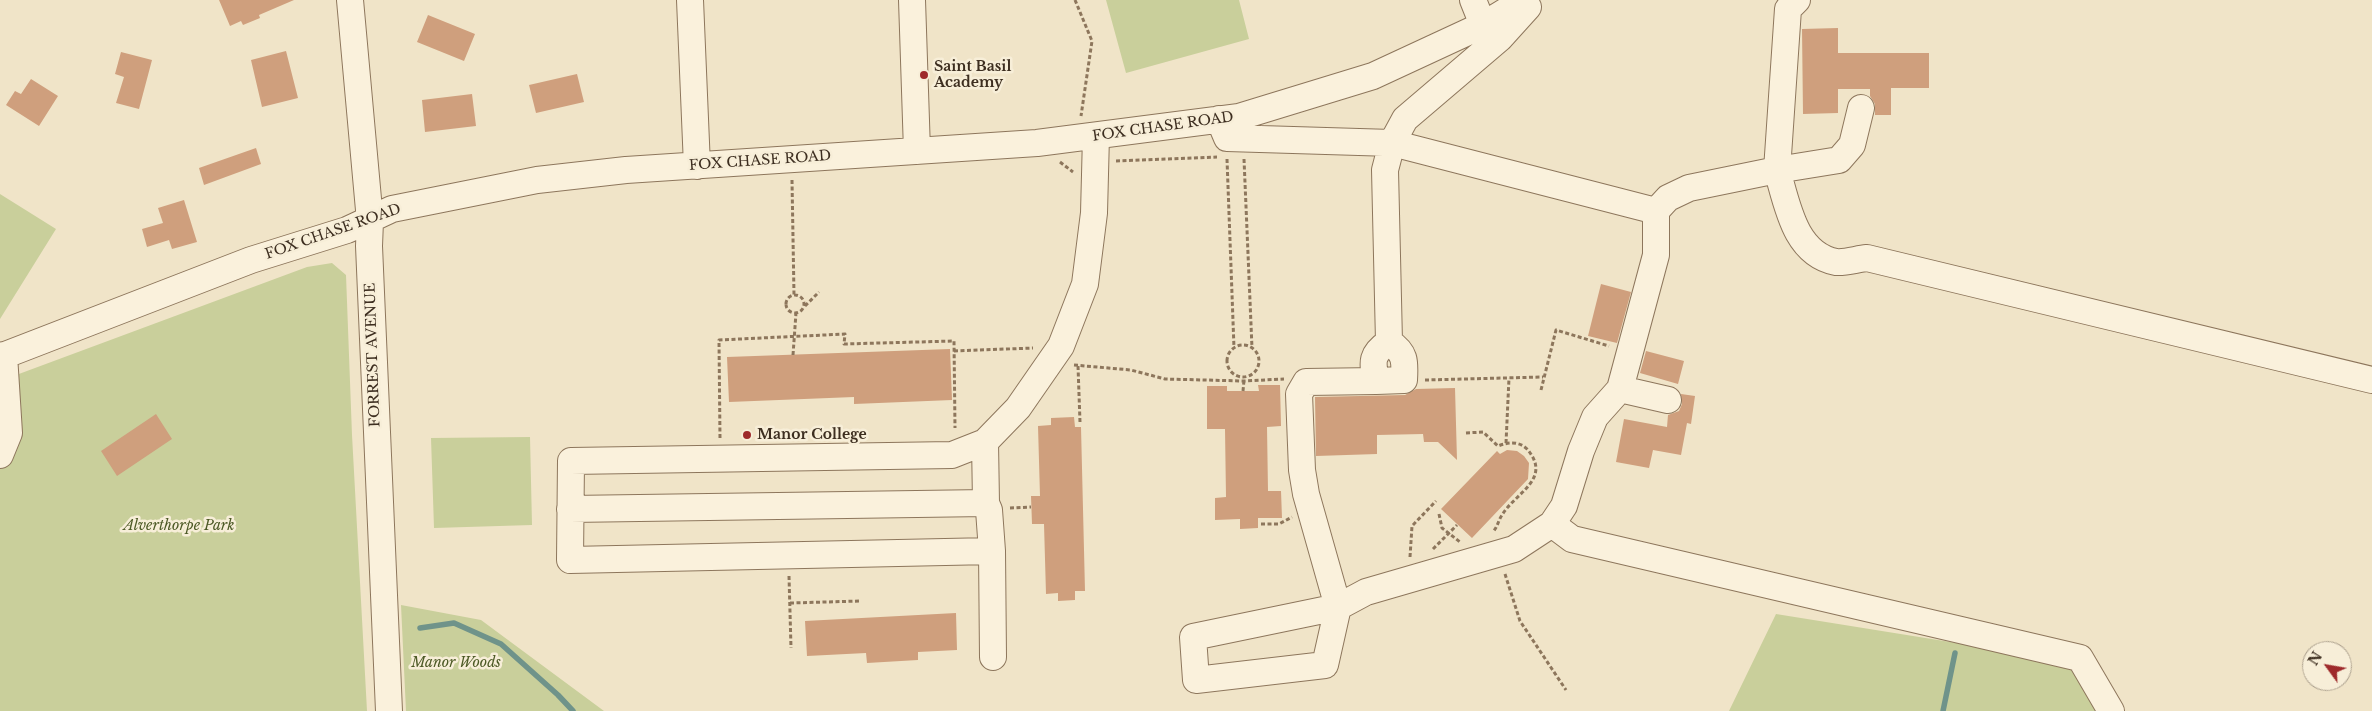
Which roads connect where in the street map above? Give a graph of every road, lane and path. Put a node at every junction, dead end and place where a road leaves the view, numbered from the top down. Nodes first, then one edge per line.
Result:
1 (350, 0) edge
2 (690, 0) edge
3 (912, 0) edge
4 (1075, 0) edge
5 (1473, 0) edge
6 (1524, 0) edge
7 (1535, 0) edge
8 (1797, 0) edge
9 (1483, 25) junction
10 (1860, 108) dead end
11 (1219, 120) junction
12 (1088, 127) junction
13 (1243, 139) junction
14 (1392, 144) junction
15 (917, 151) junction
16 (1111, 161) dead end
17 (697, 166) junction
18 (1777, 170) junction
19 (792, 176) dead end
20 (1656, 211) junction
21 (370, 221) junction
22 (819, 292) dead end
23 (794, 295) junction
24 (804, 307) junction
25 (796, 313) junction
26 (795, 336) junction
27 (1389, 342) junction
28 (1037, 348) dead end
29 (1234, 348) junction
30 (1252, 348) junction
31 (954, 351) junction
32 (1630, 352) junction
33 (793, 355) dead end
34 (2, 356) edge
35 (1068, 364) dead end
36 (1078, 366) junction
37 (1543, 377) junction
38 (1509, 378) junction
39 (1244, 379) junction
40 (1404, 380) junction
41 (2372, 380) edge
42 (1376, 381) junction
43 (1306, 382) junction
44 (1541, 390) dead end
45 (1620, 390) junction
46 (1243, 391) dead end
47 (1668, 400) dead end
48 (1080, 422) dead end
49 (955, 428) dead end
50 (1466, 433) dead end
51 (985, 442) junction
52 (1506, 444) junction
53 (0, 455) edge
54 (720, 458) junction
55 (1436, 501) dead end
56 (986, 503) junction
57 (1310, 508) junction
58 (570, 509) junction
59 (1439, 514) dead end
60 (1261, 524) dead end
61 (1457, 524) dead end
62 (1552, 524) junction
63 (1498, 526) junction
64 (1448, 533) junction
65 (1463, 543) dead end
66 (1496, 544) junction
67 (992, 551) junction
68 (1431, 552) dead end
69 (788, 555) junction
70 (1408, 580) junction
71 (860, 601) dead end
72 (790, 603) junction
73 (1338, 607) junction
74 (791, 648) dead end
75 (993, 657) dead end
76 (1566, 690) dead end
77 (388, 711) edge
78 (2111, 711) edge

1 - 21 street, FORREST AVENUE
2 - 17 street
3 - 15 street
4 - 12 path
5 - 9 street
6 - 9 street, FOX CHASE ROAD
7 - 14 street
8 - 18 street
9 - 11 street, FOX CHASE ROAD
10 - 18 street
11 - 12 street, FOX CHASE ROAD
11 - 13 street
12 - 15 street, FOX CHASE ROAD
12 - 51 street
13 - 14 street
13 - 30 path
14 - 20 street
14 - 27 street
15 - 17 street, FOX CHASE ROAD
16 - 29 path
17 - 21 street, FOX CHASE ROAD
18 - 20 street
18 - 41 street
19 - 23 path
20 - 32 street
21 - 34 street, FOX CHASE ROAD
21 - 77 street, FORREST AVENUE
22 - 24 path
23 - 24 path
23 - 25 path
24 - 25 path
25 - 26 path
26 - 31 path
26 - 33 path
26 - 54 path
27 - 40 street
27 - 42 street
28 - 31 path
29 - 30 path
29 - 39 path
30 - 39 path
31 - 49 path
32 - 37 path
32 - 45 street
34 - 53 street
35 - 36 path
36 - 39 path
36 - 48 path
37 - 38 path
37 - 44 path
38 - 40 path
38 - 52 path
39 - 43 path
39 - 46 path
40 - 42 street
42 - 43 street
43 - 57 street
45 - 47 street
45 - 62 street
50 - 52 path
51 - 54 street
51 - 56 street
52 - 63 path
54 - 58 street
55 - 70 path
56 - 58 street
56 - 67 street
57 - 60 path
57 - 73 street
58 - 69 street
59 - 64 path
61 - 64 path
62 - 66 street
62 - 78 street
63 - 66 path
63 - 66 path
64 - 65 path
64 - 68 path
66 - 70 street
66 - 76 path
67 - 69 street
67 - 75 street
69 - 72 path
70 - 73 street
71 - 72 path
72 - 74 path
73 - 73 street

